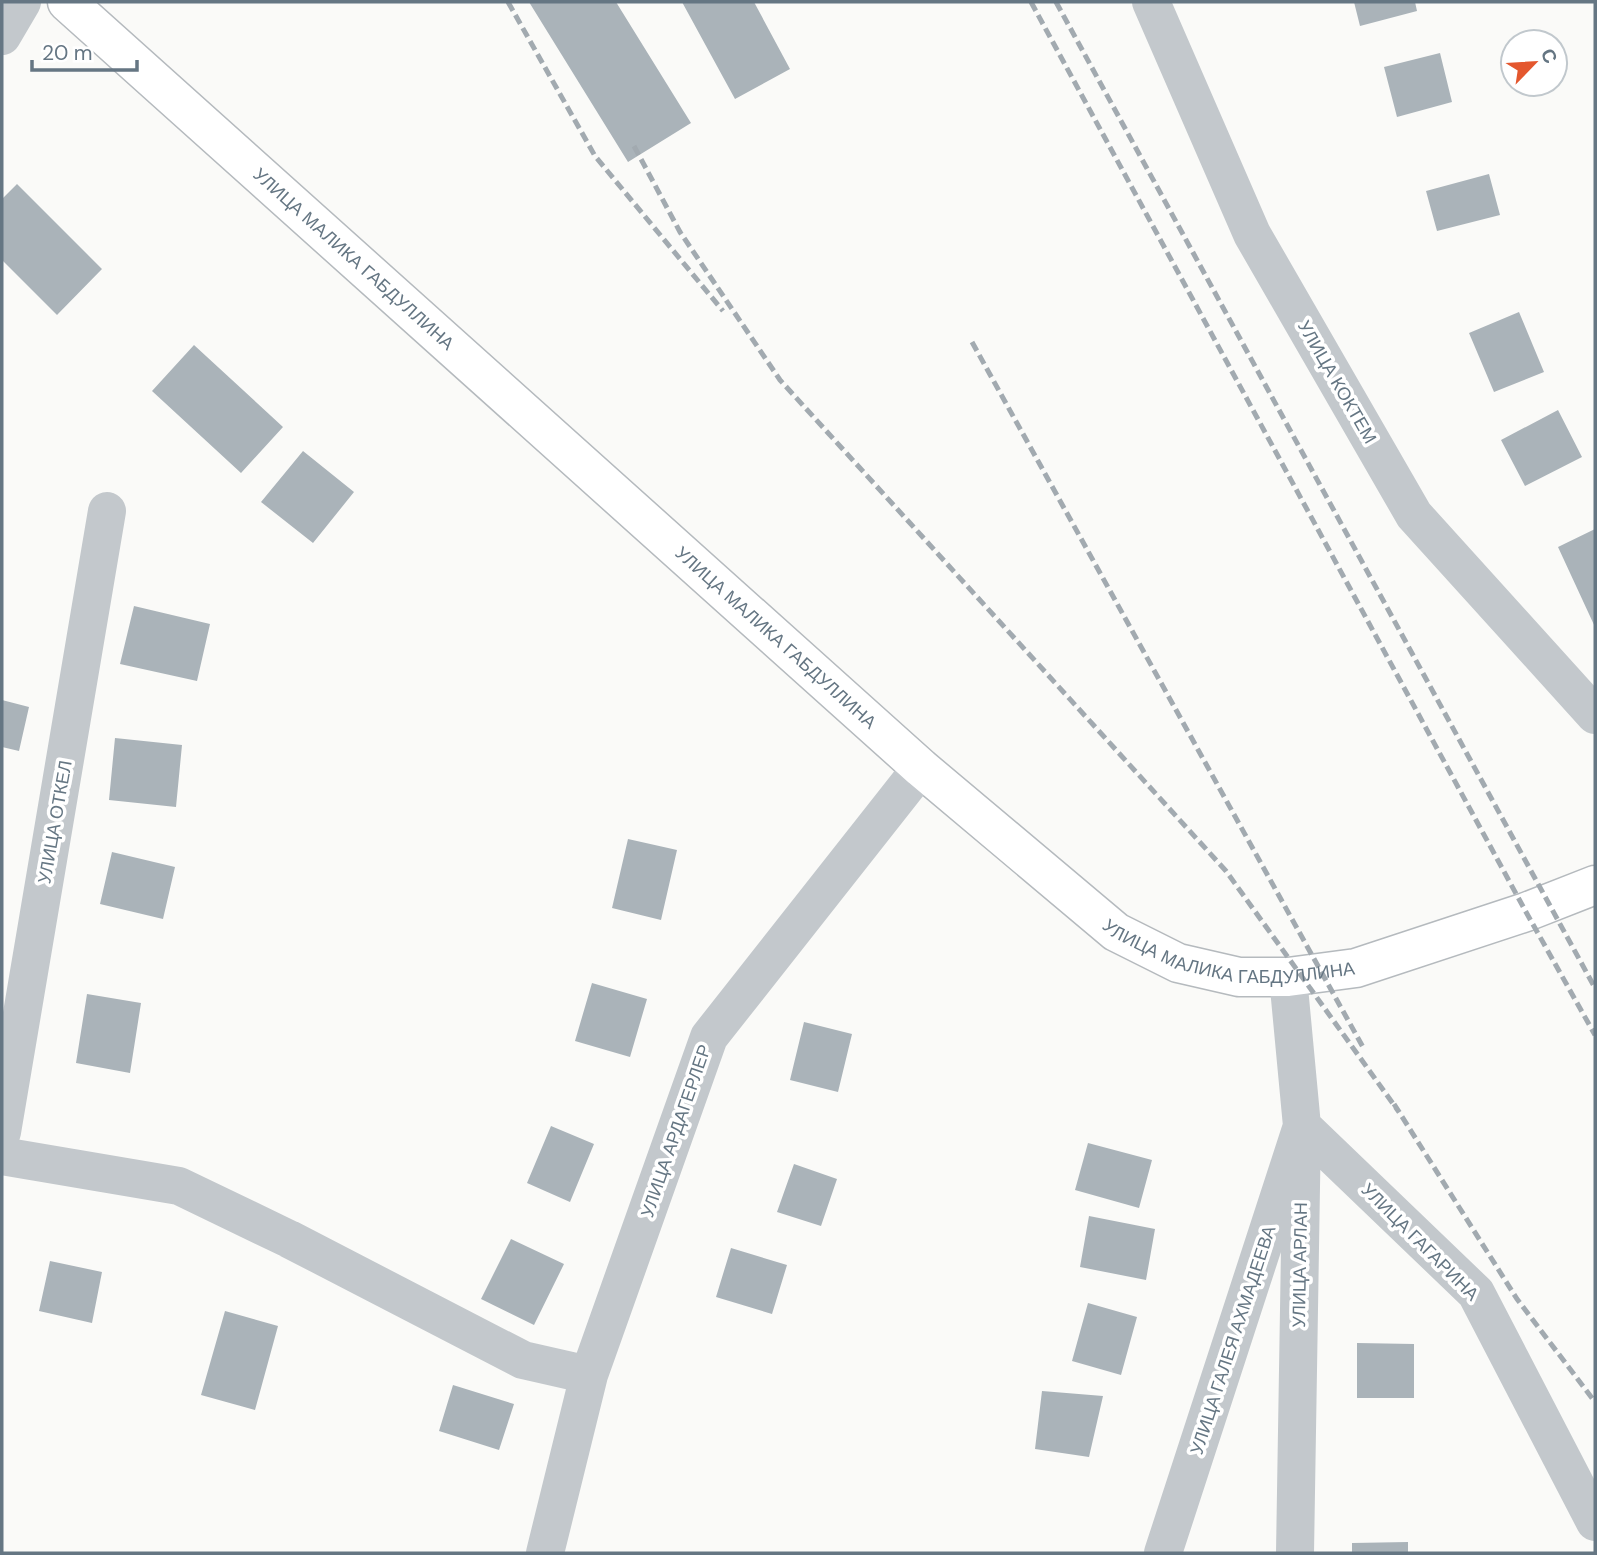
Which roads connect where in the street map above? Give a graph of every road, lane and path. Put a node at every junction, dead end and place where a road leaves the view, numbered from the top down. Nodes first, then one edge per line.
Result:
1 (22, 2) edge
2 (67, 2) edge
3 (1152, 2) edge
4 (2, 36) edge
5 (107, 511) dead end
6 (1595, 715) edge
7 (921, 768) junction
8 (1595, 885) edge
9 (1288, 977) junction
10 (1302, 1126) junction
11 (2, 1132) edge
12 (2, 1156) edge
13 (589, 1375) junction
14 (1595, 1522) edge
15 (545, 1553) edge
16 (1163, 1553) edge
17 (1295, 1553) edge

1 - 4 street
2 - 7 main road, УЛИЦА МАЛИКА ГАБДУЛЛИНА
3 - 6 street, УЛИЦА КОКТЕМ
5 - 11 street, УЛИЦА ОТКЕЛ
7 - 9 main road, УЛИЦА МАЛИКА ГАБДУЛЛИНА
7 - 13 street, УЛИЦА АРДАГЕРЛЕР
8 - 9 main road, УЛИЦА МАЛИКА ГАБДУЛЛИНА
9 - 10 street, УЛИЦА АРЛАН
10 - 14 street, УЛИЦА ГАГАРИНА
10 - 16 street, УЛИЦА ГАЛЕЯ АХМАДЕЕВА
10 - 17 street, УЛИЦА АРЛАН
12 - 13 street
13 - 15 street, УЛИЦА АРДАГЕРЛЕР

